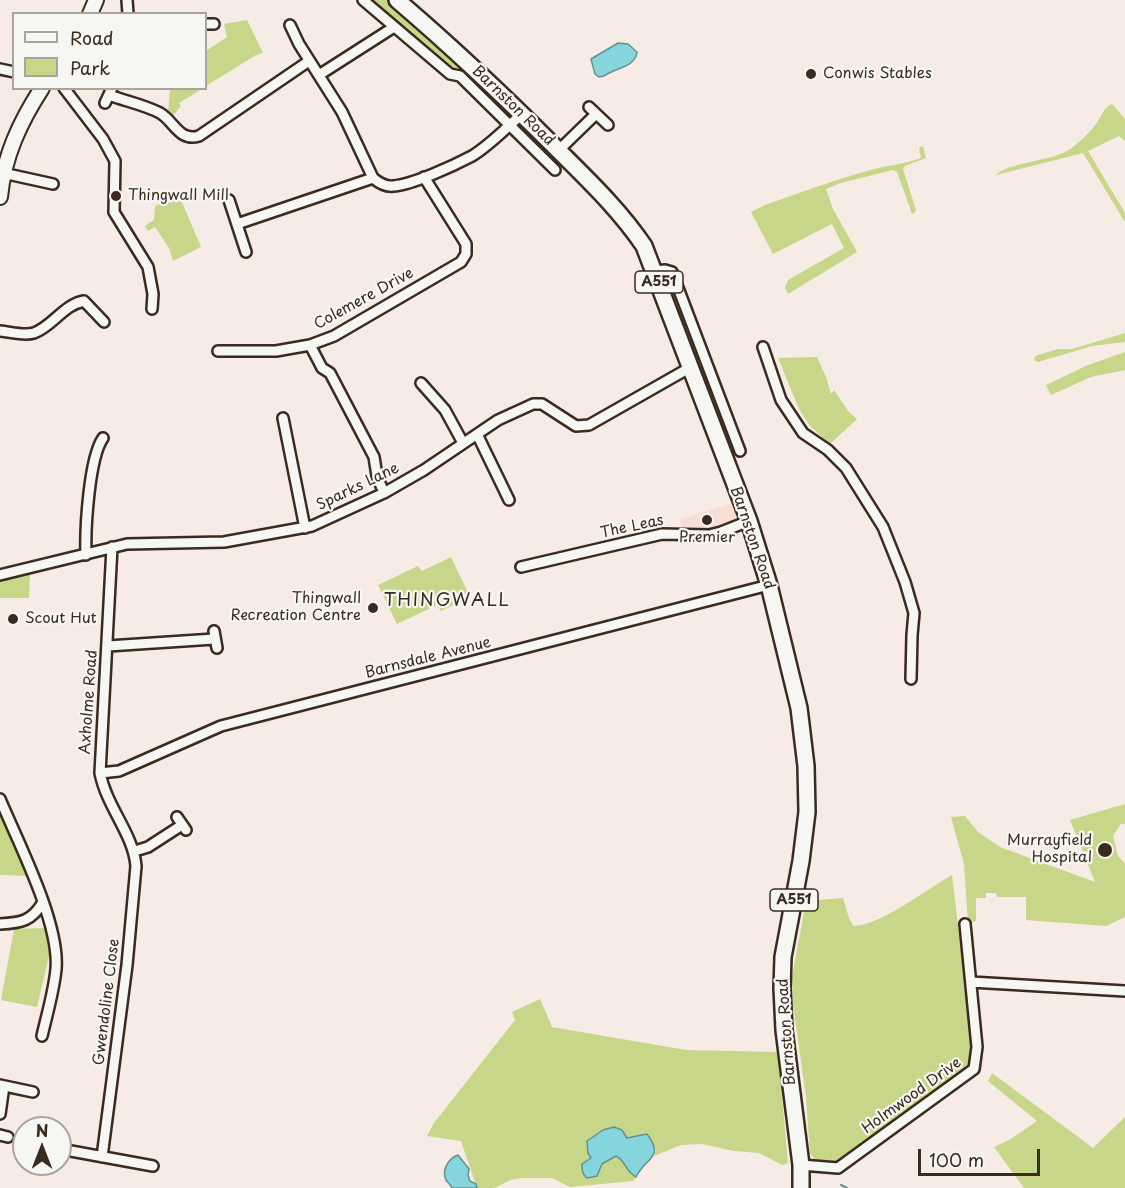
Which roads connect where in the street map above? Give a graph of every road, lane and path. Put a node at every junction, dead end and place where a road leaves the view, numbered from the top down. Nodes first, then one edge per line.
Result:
1 (363, 0) edge
2 (397, 0) edge
3 (290, 25) dead end
4 (394, 27) junction
5 (309, 61) junction
6 (319, 75) junction
7 (41, 90) edge
8 (66, 90) edge
9 (108, 96) edge
10 (522, 114) junction
11 (510, 124) junction
12 (608, 125) dead end
13 (559, 150) junction
14 (555, 170) dead end
15 (3, 173) junction
16 (424, 177) junction
17 (373, 178) junction
18 (53, 184) dead end
19 (0, 197) edge
20 (229, 200) dead end
21 (237, 224) junction
22 (246, 252) dead end
23 (655, 271) junction
24 (152, 309) dead end
25 (104, 322) dead end
26 (0, 331) edge
27 (310, 345) junction
28 (763, 347) dead end
29 (219, 351) dead end
30 (692, 367) junction
31 (420, 383) dead end
32 (283, 418) dead end
33 (477, 434) junction
34 (103, 438) dead end
35 (463, 443) junction
36 (741, 451) dead end
37 (384, 493) junction
38 (509, 500) dead end
39 (749, 521) junction
40 (305, 528) junction
41 (112, 547) junction
42 (86, 555) junction
43 (520, 567) dead end
44 (0, 574) edge
45 (770, 585) junction
46 (215, 639) dead end
47 (108, 646) junction
48 (911, 679) dead end
49 (100, 773) junction
50 (0, 799) edge
51 (182, 824) dead end
52 (135, 851) junction
53 (43, 902) junction
54 (0, 924) edge
55 (965, 924) dead end
56 (971, 981) junction
57 (1125, 991) edge
58 (42, 1036) dead end
59 (2, 1086) edge
60 (33, 1092) dead end
61 (0, 1114) edge
62 (72, 1151) edge
63 (102, 1156) junction
64 (801, 1165) junction
65 (153, 1166) dead end
66 (801, 1188) edge

1 - 4 street
2 - 10 main road, Barnston Road / A551
3 - 5 street
4 - 6 street
4 - 11 street
5 - 6 street
5 - 9 street
6 - 17 street
7 - 15 main road
8 - 24 street
10 - 11 street
10 - 13 main road, Barnston Road / A551
11 - 14 street
11 - 16 street
12 - 13 street
13 - 23 main road, Barnston Road / A551
15 - 18 street
15 - 19 main road
16 - 17 street
16 - 27 street, Colemere Drive
17 - 21 street
20 - 21 street
21 - 22 street
23 - 30 main road, Barnston Road / A551
23 - 36 street
25 - 26 street
27 - 29 street
27 - 37 street, Colemere Drive
28 - 48 street
30 - 33 street, Sparks Lane
30 - 39 main road, Barnston Road / A551
31 - 35 street
32 - 40 street
33 - 35 street, Sparks Lane
33 - 38 street
34 - 42 street
35 - 37 street, Sparks Lane
37 - 40 street, Sparks Lane
39 - 43 street, The Leas
39 - 45 main road, Barnston Road / A551
40 - 41 street, Sparks Lane
41 - 42 street, Sparks Lane
41 - 47 street, Axholme Road
42 - 44 street, Sparks Lane
45 - 49 street, Barnsdale Avenue
45 - 64 main road, Barnston Road / A551
46 - 47 street
47 - 49 street, Axholme Road
49 - 52 street, Axholme Road
50 - 53 street
51 - 52 street
52 - 63 street, Gwendoline Close
53 - 54 street
53 - 58 street
55 - 56 street, Holmwood Drive
56 - 57 street
56 - 64 street, Holmwood Drive
59 - 60 street
59 - 61 street
62 - 63 street
63 - 65 street
64 - 66 main road, Barnston Road / A551

